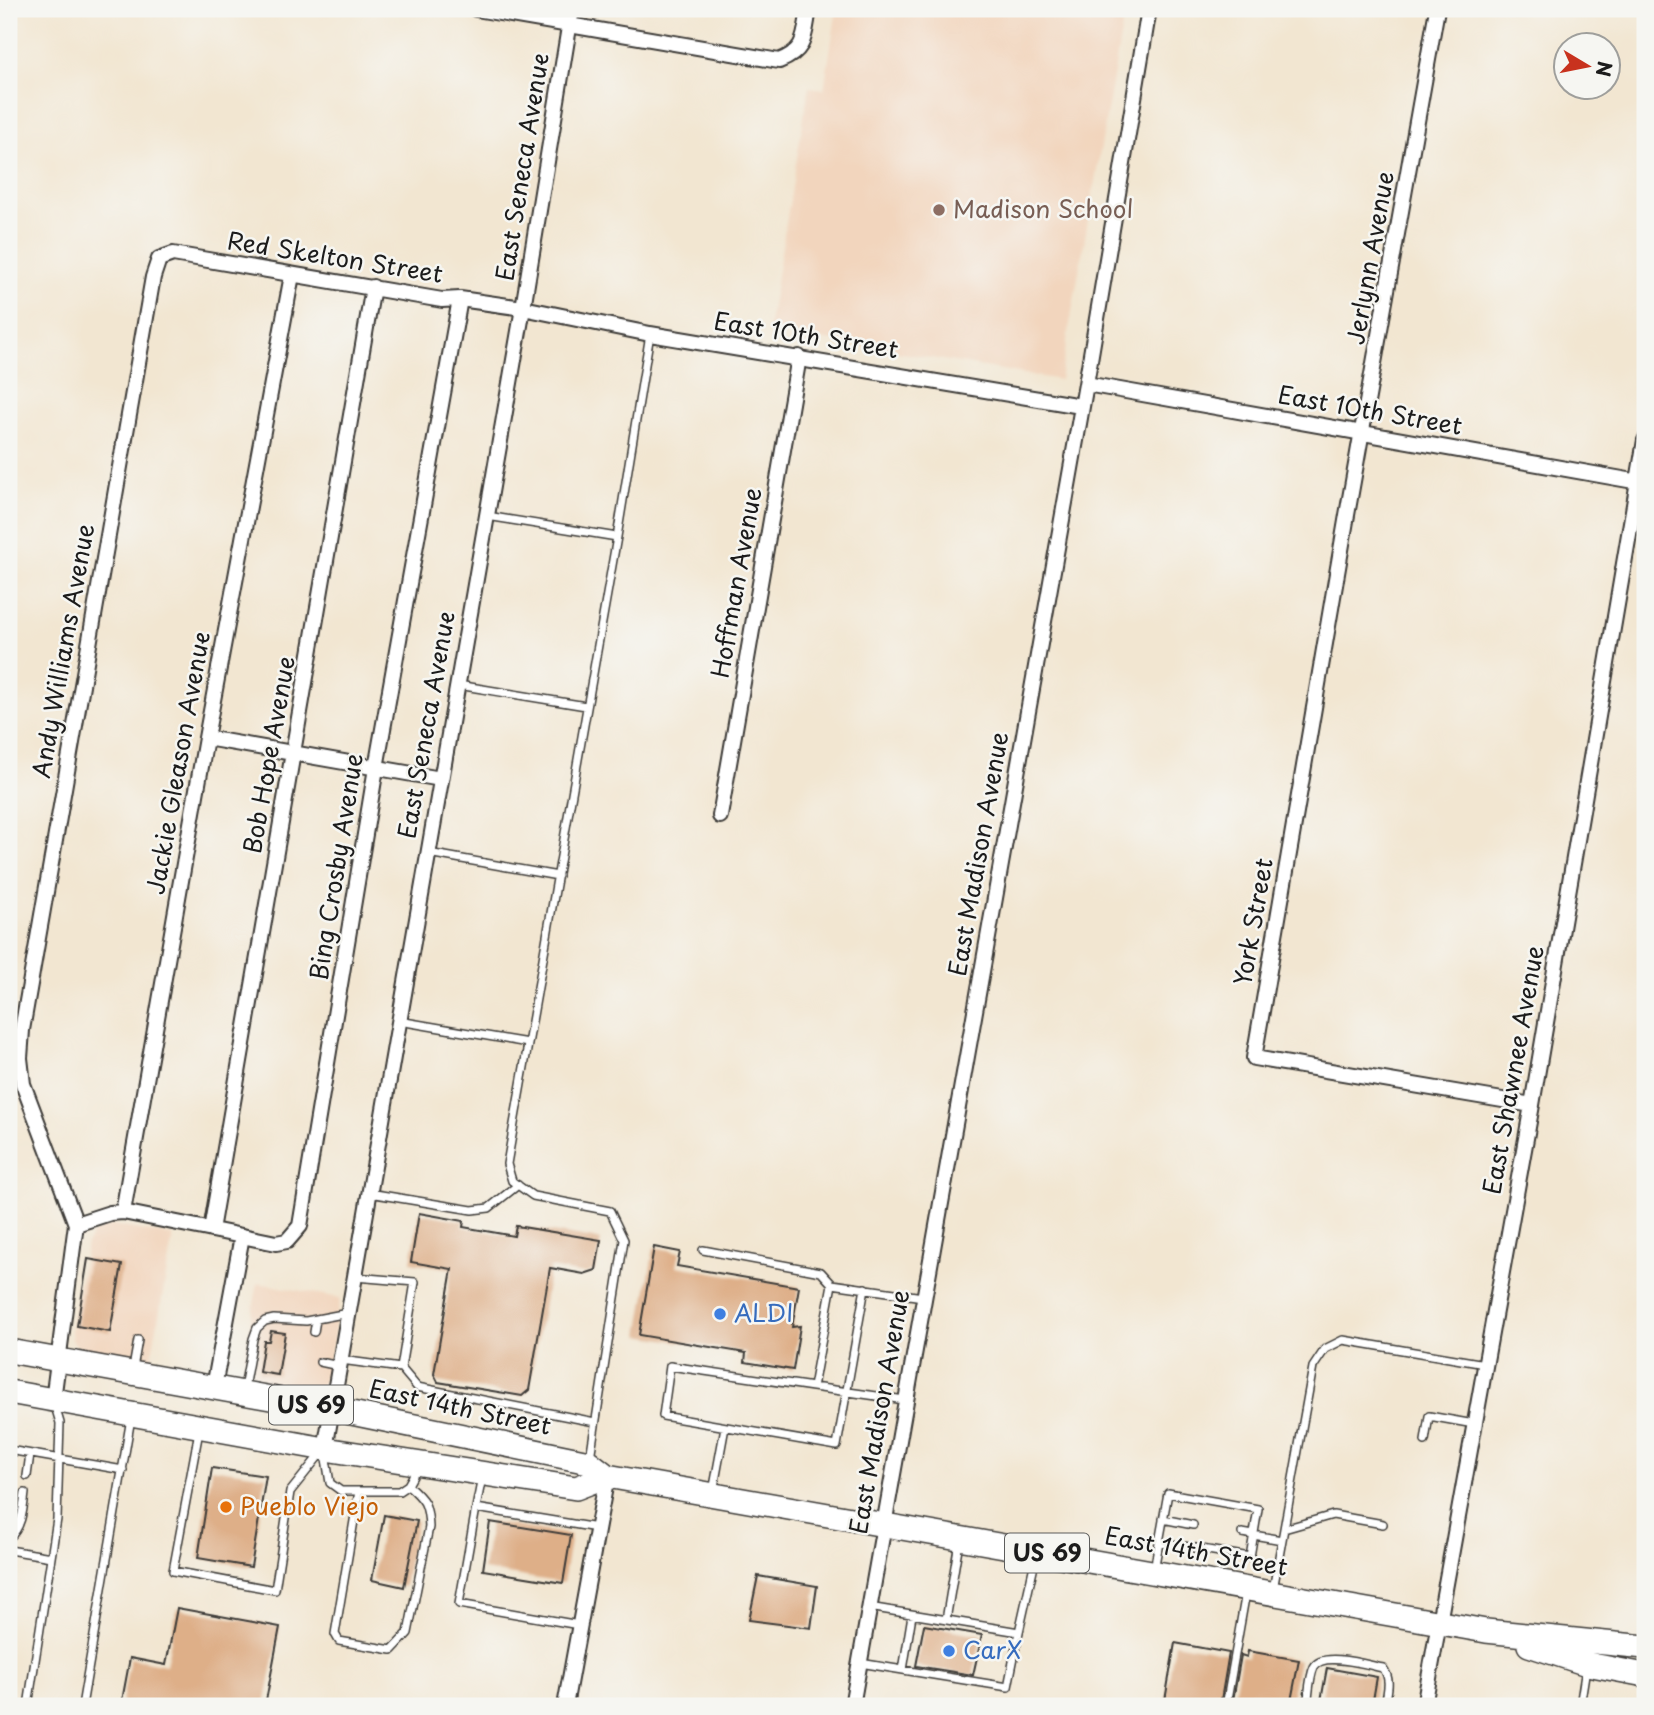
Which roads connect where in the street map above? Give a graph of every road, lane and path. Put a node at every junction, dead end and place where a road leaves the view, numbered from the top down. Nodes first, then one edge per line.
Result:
1 (476, 9) edge
2 (572, 9) edge
3 (809, 9) edge
4 (1149, 9) edge
5 (1437, 9) edge
6 (569, 25) junction
7 (292, 275) junction
8 (153, 277) joint
9 (373, 287) junction
10 (460, 299) junction
11 (523, 308) junction
12 (650, 334) junction
13 (799, 357) junction
14 (1086, 384) junction
15 (1081, 406) junction
16 (1363, 433) junction
17 (1645, 440) edge
18 (1641, 482) edge
19 (1347, 515) joint
20 (487, 516) junction
21 (617, 537) junction
22 (457, 685) junction
23 (586, 706) junction
24 (206, 737) junction
25 (294, 753) junction
26 (376, 768) junction
27 (441, 779) junction
28 (720, 816) dead end
29 (428, 853) junction
30 (558, 876) junction
31 (399, 1021) junction
32 (528, 1042) junction
33 (1532, 1104) junction
34 (518, 1185) junction
35 (369, 1193) junction
36 (123, 1212) junction
37 (76, 1224) junction
38 (211, 1230) junction
39 (242, 1236) junction
40 (703, 1250) dead end
41 (355, 1277) junction
42 (832, 1284) junction
43 (865, 1288) junction
44 (923, 1297) junction
45 (348, 1313) junction
46 (316, 1320) junction
47 (314, 1332) dead end
48 (138, 1340) dead end
49 (9, 1350) edge
50 (59, 1359) junction
51 (320, 1362) dead end
52 (340, 1363) junction
53 (1485, 1364) junction
54 (401, 1368) junction
55 (132, 1373) junction
56 (214, 1387) junction
57 (813, 1387) junction
58 (9, 1392) edge
59 (846, 1392) junction
60 (243, 1393) junction
61 (53, 1400) junction
62 (905, 1400) junction
63 (332, 1409) junction
64 (132, 1414) junction
65 (595, 1422) junction
66 (1474, 1424) junction
67 (200, 1426) junction
68 (725, 1427) junction
69 (1424, 1441) dead end
70 (325, 1449) junction
71 (9, 1450) edge
72 (30, 1454) junction
73 (59, 1459) junction
74 (589, 1461) junction
75 (415, 1462) junction
76 (123, 1470) junction
77 (483, 1473) junction
78 (27, 1476) dead end
79 (607, 1476) junction
80 (408, 1485) junction
81 (359, 1491) junction
82 (25, 1493) dead end
83 (712, 1495) junction
84 (476, 1508) junction
85 (1163, 1519) junction
86 (1383, 1524) dead end
87 (883, 1525) junction
88 (1193, 1525) dead end
89 (597, 1528) junction
90 (1284, 1529) junction
91 (1242, 1533) dead end
92 (1254, 1535) junction
93 (9, 1538) edge
94 (960, 1538) junction
95 (1282, 1540) junction
96 (1159, 1542) junction
97 (9, 1550) edge
98 (1037, 1551) junction
99 (51, 1557) junction
100 (1154, 1572) junction
101 (1247, 1588) junction
102 (1272, 1592) junction
103 (869, 1607) junction
104 (912, 1615) junction
105 (946, 1620) junction
106 (1438, 1621) junction
107 (579, 1625) junction
108 (1486, 1631) junction
109 (1019, 1632) junction
110 (1645, 1647) edge
111 (860, 1663) junction
112 (1587, 1664) junction
113 (903, 1670) junction
114 (1645, 1675) edge
115 (28, 1706) edge
116 (82, 1706) edge
117 (565, 1706) edge
118 (852, 1706) edge
119 (1226, 1706) edge
120 (1307, 1706) edge
121 (1385, 1706) edge
122 (1424, 1706) edge
123 (1580, 1706) edge

1 - 6 street
2 - 6 street, East Seneca Avenue
3 - 6 street
4 - 14 street, East Madison Avenue
5 - 16 street, Jerlynn Avenue
6 - 11 street, East Seneca Avenue
7 - 8 street, Red Skelton Street
7 - 9 street, Red Skelton Street
7 - 24 street, Jackie Gleason Avenue
8 - 37 street, Andy Williams Avenue
9 - 10 street, Red Skelton Street
9 - 25 street, Bob Hope Avenue
10 - 11 street, Red Skelton Street
10 - 26 street, Bing Crosby Avenue
11 - 12 street, East 10th Street
11 - 20 street, East Seneca Avenue
12 - 13 street, East 10th Street
12 - 21 lane
13 - 15 street, East 10th Street
13 - 28 street, Hoffman Avenue
14 - 15 street, East Madison Avenue
14 - 16 street, East 10th Street
15 - 44 street, East Madison Avenue
16 - 18 street, East 10th Street
16 - 19 street, Jerlynn Avenue
17 - 18 street, East Shawnee Avenue
18 - 33 street, East Shawnee Avenue
19 - 33 street, York Street
20 - 21 lane
20 - 22 street, East Seneca Avenue
21 - 23 lane
22 - 23 lane
22 - 27 street, East Seneca Avenue
23 - 30 lane
24 - 25 street
24 - 36 street, Jackie Gleason Avenue
25 - 26 street
25 - 38 street, Bob Hope Avenue
26 - 27 street
26 - 39 street, Bing Crosby Avenue
27 - 29 street, East Seneca Avenue
29 - 30 lane
29 - 31 street, East Seneca Avenue
30 - 32 lane
31 - 32 lane
31 - 35 street, East Seneca Avenue
32 - 34 lane
33 - 53 street, East Shawnee Avenue
34 - 35 lane
34 - 65 lane
35 - 41 street, East Seneca Avenue
36 - 37 street
36 - 38 street, Bing Crosby Avenue
37 - 50 street, Andy Williams Avenue
38 - 39 street, Bing Crosby Avenue
39 - 56 street
40 - 42 lane
41 - 45 street, East Seneca Avenue
41 - 54 lane
42 - 43 lane
42 - 57 lane
43 - 44 lane
43 - 59 lane
44 - 62 street, East Madison Avenue
45 - 46 lane
45 - 52 street, East Seneca Avenue
46 - 47 lane
46 - 60 lane
48 - 55 lane
49 - 50 main road, East 14th Street / US 69
50 - 55 main road, East 14th Street / US 69
50 - 61 street, Andy Williams Avenue
51 - 52 lane
52 - 54 lane
52 - 63 street, East Seneca Avenue
53 - 66 street, East Shawnee Avenue
53 - 90 lane
54 - 65 lane
55 - 56 main road, East 14th Street / US 69
56 - 60 main road, East 14th Street / US 69
57 - 59 lane
57 - 68 lane
58 - 61 main road, East 14th Street / US 69
59 - 62 lane
59 - 68 lane
60 - 63 main road, East 14th Street / US 69
61 - 64 main road, East 14th Street / US 69
61 - 73 lane
62 - 87 street, East Madison Avenue
63 - 70 street, East Seneca Avenue
63 - 74 main road, East 14th Street / US 69
64 - 67 main road, East 14th Street / US 69
64 - 76 lane
65 - 74 lane
66 - 69 lane
66 - 106 street, East Shawnee Avenue
67 - 70 main road, East 14th Street / US 69
67 - 70 lane
68 - 83 lane
70 - 75 main road, East 14th Street / US 69
70 - 81 lane
71 - 72 lane
72 - 73 lane
72 - 78 lane
73 - 76 lane
73 - 99 lane
74 - 79 main road, East 14th Street / US 69
75 - 77 main road, East 14th Street / US 69
75 - 80 lane
76 - 116 lane
77 - 79 main road, East 14th Street / US 69
77 - 84 lane
79 - 83 main road, East 14th Street / US 69
79 - 89 street
80 - 81 lane
80 - 81 lane
82 - 93 lane
83 - 87 main road, East 14th Street / US 69
84 - 89 lane
84 - 107 lane
85 - 88 lane
85 - 92 lane
85 - 96 lane
86 - 90 lane
87 - 94 main road, East 14th Street / US 69
87 - 103 street, East Madison Avenue
89 - 107 street
90 - 95 lane
91 - 92 lane
92 - 95 lane
92 - 96 lane
94 - 98 main road, East 14th Street / US 69
94 - 105 lane
95 - 102 lane
96 - 100 lane
97 - 99 lane
98 - 100 main road, East 14th Street / US 69
98 - 109 lane
99 - 115 lane
100 - 101 main road, East 14th Street / US 69
101 - 102 main road, East 14th Street / US 69
101 - 119 lane
102 - 106 main road, East 14th Street / US 69
103 - 104 lane
103 - 111 street, East Madison Avenue
104 - 105 lane
104 - 113 lane
105 - 109 lane
106 - 108 main road, East 14th Street / US 69
106 - 122 street, East Shawnee Avenue
107 - 117 street
108 - 110 main road, East 14th Street / US 69
108 - 112 main road, East 14th Street / US 69
109 - 113 lane
111 - 113 lane
111 - 118 street, East Madison Avenue
112 - 114 main road, East 14th Street / US 69
112 - 123 lane
120 - 121 lane

